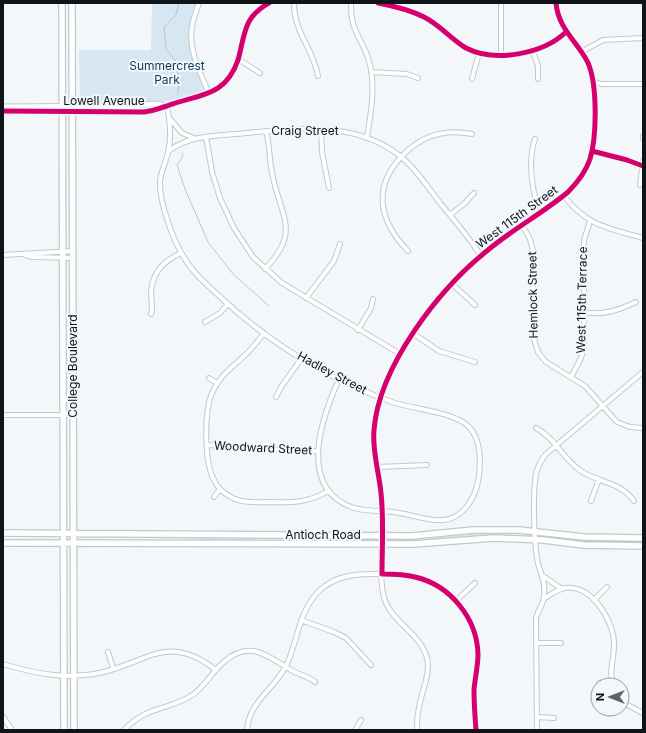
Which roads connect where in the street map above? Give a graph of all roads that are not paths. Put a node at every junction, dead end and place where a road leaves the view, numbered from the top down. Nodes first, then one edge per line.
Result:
1 (62, 3) edge
2 (72, 3) edge
3 (199, 3) edge
4 (269, 3) edge
5 (294, 3) edge
6 (351, 3) edge
7 (378, 3) edge
8 (501, 3) edge
9 (556, 3) edge
10 (393, 5) edge
11 (566, 32) junction
12 (643, 38) edge
13 (532, 49) junction
14 (581, 52) junction
15 (479, 53) junction
16 (501, 55) junction
17 (238, 59) junction
18 (371, 72) junction
19 (260, 73) dead end
20 (318, 76) dead end
21 (418, 78) dead end
22 (472, 79) dead end
23 (538, 79) dead end
24 (593, 82) junction
25 (643, 84) edge
26 (209, 93) junction
27 (167, 106) junction
28 (3, 107) edge
29 (62, 109) junction
30 (72, 109) junction
31 (3, 111) edge
32 (170, 119) junction
33 (321, 130) junction
34 (266, 131) junction
35 (472, 134) dead end
36 (206, 137) junction
37 (367, 137) junction
38 (196, 138) junction
39 (535, 139) dead end
40 (169, 151) junction
41 (592, 151) junction
42 (401, 157) junction
43 (643, 164) edge
44 (640, 185) dead end
45 (329, 188) dead end
46 (474, 193) dead end
47 (564, 196) junction
48 (541, 211) junction
49 (450, 215) junction
50 (590, 221) junction
51 (522, 225) junction
52 (643, 238) edge
53 (340, 244) dead end
54 (73, 251) junction
55 (181, 252) junction
56 (408, 252) dead end
57 (63, 254) junction
58 (3, 255) edge
59 (481, 256) junction
60 (73, 258) junction
61 (265, 269) junction
62 (452, 284) junction
63 (306, 298) junction
64 (373, 299) dead end
65 (636, 302) dead end
66 (228, 304) junction
67 (475, 305) dead end
68 (584, 312) junction
69 (151, 314) dead end
70 (205, 322) dead end
71 (358, 330) junction
72 (264, 333) junction
73 (414, 334) junction
74 (400, 354) junction
75 (301, 358) junction
76 (475, 362) dead end
77 (643, 372) edge
78 (571, 377) junction
79 (209, 378) dead end
80 (339, 379) junction
81 (217, 383) junction
82 (276, 397) dead end
83 (380, 398) junction
84 (602, 406) junction
85 (3, 415) edge
86 (63, 415) junction
87 (72, 415) junction
88 (536, 428) dead end
89 (643, 428) edge
90 (208, 445) junction
91 (556, 446) junction
92 (318, 451) junction
93 (427, 465) dead end
94 (377, 467) junction
95 (599, 479) junction
96 (220, 489) junction
97 (328, 491) junction
98 (214, 497) dead end
99 (591, 501) dead end
100 (634, 501) dead end
101 (382, 512) junction
102 (535, 531) junction
103 (3, 533) edge
104 (64, 533) junction
105 (73, 533) junction
106 (382, 536) junction
107 (643, 538) edge
108 (535, 539) junction
109 (3, 543) edge
110 (64, 543) junction
111 (73, 543) junction
112 (382, 544) junction
113 (643, 546) edge
114 (382, 574) junction
115 (543, 576) junction
116 (475, 582) dead end
117 (607, 587) dead end
118 (562, 589) junction
119 (544, 598) junction
120 (594, 600) junction
121 (456, 601) junction
122 (301, 620) junction
123 (536, 643) junction
124 (561, 643) dead end
125 (108, 652) dead end
126 (3, 664) edge
127 (370, 665) dead end
128 (286, 666) junction
129 (113, 668) junction
130 (216, 670) junction
131 (64, 675) junction
132 (73, 675) junction
133 (612, 677) edge
134 (315, 682) dead end
135 (630, 706) edge
136 (643, 713) edge
137 (3, 717) edge
138 (537, 717) junction
139 (554, 718) dead end
140 (361, 720) dead end
141 (12, 730) edge
142 (64, 730) edge
143 (74, 730) edge
144 (124, 730) edge
145 (247, 730) edge
146 (354, 730) edge
147 (417, 730) edge
148 (476, 730) edge
149 (537, 730) edge

1 - 29 main road, College Boulevard
2 - 30 main road, College Boulevard
3 - 26 street
4 - 17 street, Lowell Avenue
5 - 20 street
6 - 18 street
7 - 10 street
8 - 16 street
9 - 11 street, West 115th Street
10 - 15 street
11 - 13 street
11 - 14 street, West 115th Street
12 - 14 street
13 - 16 street
13 - 23 street
14 - 24 street, West 115th Street
15 - 16 street
15 - 22 street
17 - 19 street
17 - 26 street, Lowell Avenue
18 - 21 street
18 - 37 street
24 - 25 street
24 - 41 street, West 115th Street
26 - 27 street, Lowell Avenue
27 - 30 street, Lowell Avenue
27 - 32 street, Hadley Street
28 - 29 street, Lowell Avenue
29 - 30 street, Lowell Avenue
29 - 31 street, Lowell Avenue
29 - 57 main road, College Boulevard
30 - 54 main road, College Boulevard
32 - 38 street
32 - 40 street, Hadley Street
33 - 34 street, Craig Street
33 - 37 street, Craig Street
33 - 45 street
34 - 36 street, Craig Street
34 - 61 street
35 - 42 street
36 - 38 street, Craig Street
36 - 61 street
37 - 42 street, Craig Street
38 - 40 street, Craig Street
39 - 48 street
40 - 55 street, Hadley Street
41 - 43 street
41 - 47 street, West 115th Street
42 - 49 street, Craig Street
42 - 56 street
43 - 44 street
46 - 49 street
47 - 48 street, West 115th Street
47 - 50 street
48 - 51 street, West 115th Street
49 - 59 street, Craig Street
50 - 52 street
50 - 68 street, West 115th Terrace
51 - 59 street, West 115th Street
51 - 78 street, Hemlock Street
53 - 63 street
54 - 57 street
54 - 60 main road, College Boulevard
55 - 66 street, Hadley Street
55 - 69 street
57 - 58 street
57 - 60 street
57 - 86 main road, College Boulevard
59 - 62 street, West 115th Street
60 - 87 main road, College Boulevard
61 - 63 street
62 - 67 street
62 - 73 street, West 115th Street
63 - 71 street
64 - 71 street
65 - 68 street
66 - 70 street
66 - 72 street, Hadley Street
68 - 78 street, West 115th Terrace
71 - 74 street
72 - 75 street, Hadley Street
72 - 81 street
73 - 74 street, West 115th Street
73 - 76 street
74 - 83 street, West 115th Street
75 - 80 street, Hadley Street
75 - 82 street
77 - 84 street
78 - 84 street, Hemlock Street
79 - 81 street
80 - 83 street, Hadley Street
80 - 92 street
81 - 90 street
83 - 94 street, West 115th Street
83 - 101 street, Hadley Street
84 - 89 street, Hemlock Street
84 - 91 street
85 - 86 street
86 - 87 street
86 - 104 main road, College Boulevard
87 - 105 main road, College Boulevard
88 - 91 street
90 - 92 street, Woodward Street
90 - 96 street
91 - 95 street
91 - 102 street
92 - 97 street
93 - 94 street
94 - 101 street, West 115th Street
95 - 99 street
95 - 100 street
96 - 97 street
96 - 98 street
97 - 101 street
101 - 106 street, West 115th Street
102 - 106 main road, Antioch Road
102 - 107 main road, Antioch Road
102 - 108 street
103 - 104 main road, Antioch Road
104 - 105 main road, Antioch Road
104 - 110 main road, College Boulevard
105 - 106 main road, Antioch Road
105 - 111 main road, College Boulevard
106 - 112 street, West 115th Street
108 - 112 main road, Antioch Road
108 - 113 main road, Antioch Road
108 - 115 street
109 - 110 main road, Antioch Road
110 - 111 main road, Antioch Road
110 - 131 main road, College Boulevard
111 - 112 main road, Antioch Road
111 - 132 main road, College Boulevard
112 - 114 street, West 115th Street
114 - 121 street
114 - 122 street
114 - 147 street, West 115th Street
115 - 118 street
115 - 119 street
116 - 121 street
117 - 120 street
118 - 119 street
118 - 120 street
119 - 123 street
120 - 133 street
121 - 148 street
122 - 127 street
122 - 128 street
123 - 124 street
123 - 138 street
125 - 129 street
126 - 131 street
128 - 130 street
128 - 134 street
128 - 145 street
129 - 130 street
129 - 132 street
130 - 144 street
131 - 132 street
131 - 142 main road, College Boulevard
132 - 143 main road, College Boulevard
135 - 136 street
137 - 141 street
138 - 139 street
138 - 149 street
140 - 146 street

